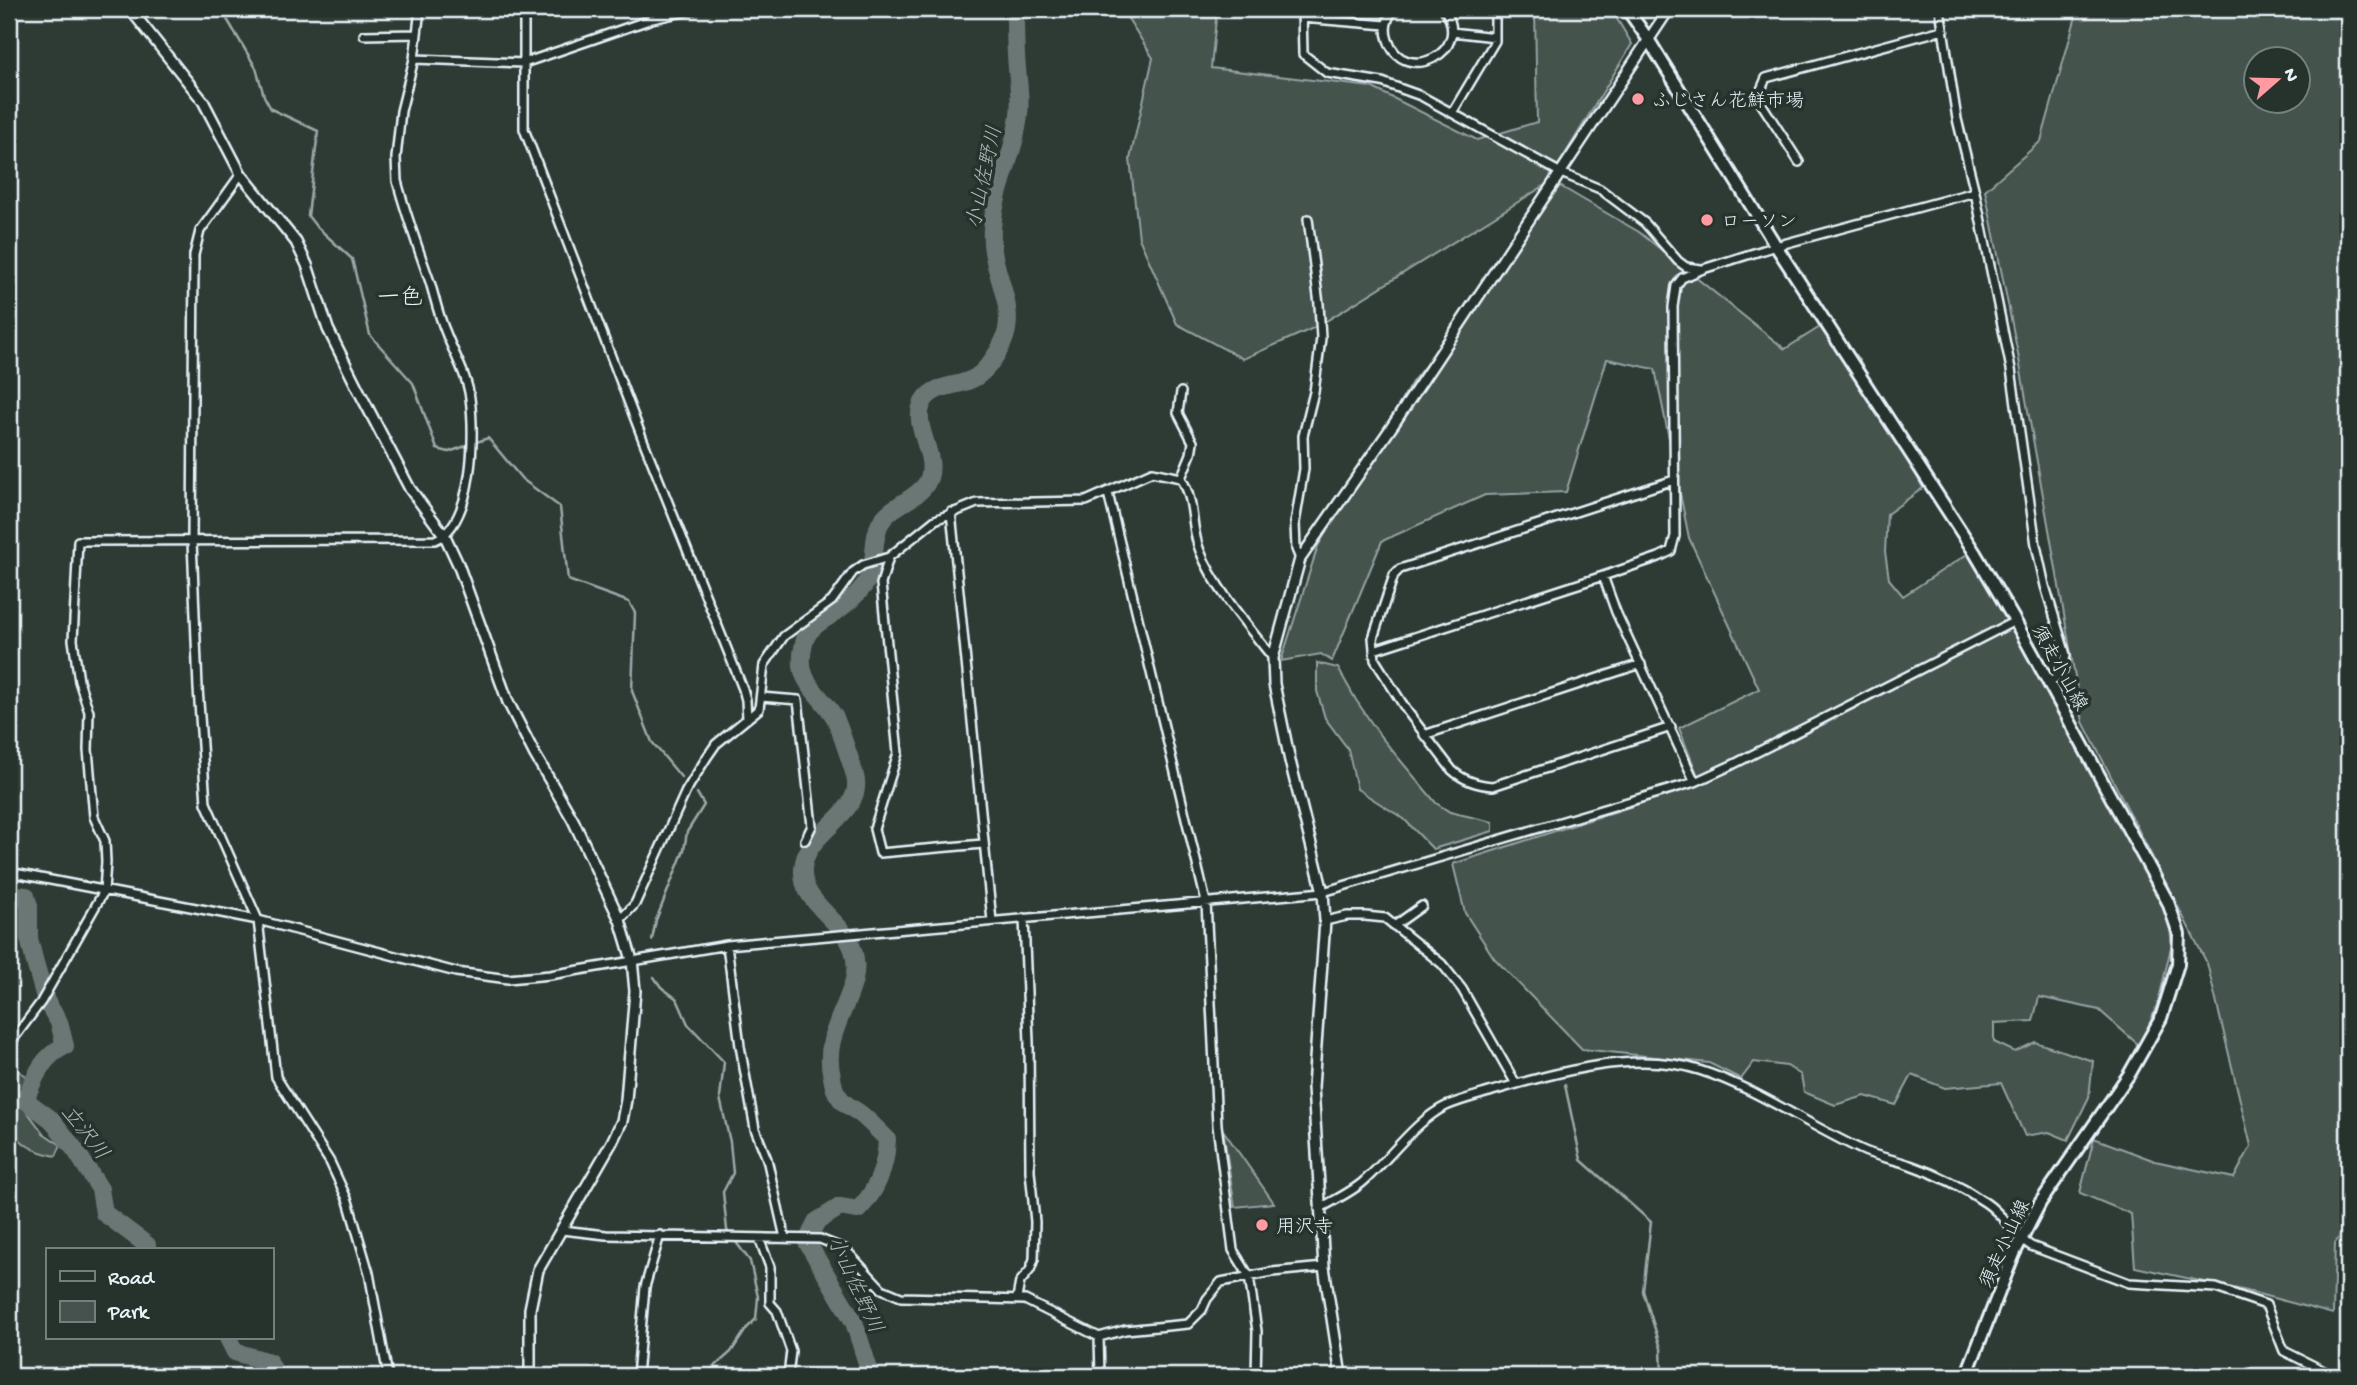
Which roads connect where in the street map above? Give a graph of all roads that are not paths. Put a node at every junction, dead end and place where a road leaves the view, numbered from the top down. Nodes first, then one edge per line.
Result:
1 (130, 9) edge
2 (420, 9) edge
3 (524, 9) edge
4 (697, 9) edge
5 (1302, 9) edge
6 (1351, 9) edge
7 (1394, 9) edge
8 (1444, 9) edge
9 (1495, 9) edge
10 (1627, 9) edge
11 (1669, 9) edge
12 (1940, 9) edge
13 (1302, 18) junction
14 (1349, 20) junction
15 (1386, 25) junction
16 (1942, 30) junction
17 (1452, 32) junction
18 (416, 34) junction
19 (364, 35) dead end
20 (1495, 37) junction
21 (1648, 39) junction
22 (414, 59) junction
23 (524, 63) junction
24 (1452, 113) junction
25 (1799, 162) dead end
26 (1560, 173) junction
27 (241, 174) junction
28 (1975, 192) junction
29 (1308, 219) dead end
30 (1776, 246) junction
31 (1703, 269) junction
32 (1181, 392) dead end
33 (1181, 478) junction
34 (1674, 480) junction
35 (1108, 493) junction
36 (951, 512) junction
37 (445, 536) junction
38 (192, 541) junction
39 (886, 558) junction
40 (1300, 559) junction
41 (1603, 576) junction
42 (2015, 621) junction
43 (1374, 650) junction
44 (1273, 658) junction
45 (1641, 664) junction
46 (2050, 683) junction
47 (761, 697) junction
48 (747, 719) junction
49 (1671, 727) junction
50 (1424, 735) junction
51 (1695, 782) junction
52 (805, 840) dead end
53 (983, 844) junction
54 (10, 872) edge
55 (104, 891) junction
56 (1324, 892) junction
57 (1206, 902) junction
58 (1422, 906) dead end
59 (1024, 918) junction
60 (258, 920) junction
61 (620, 920) junction
62 (992, 921) junction
63 (1325, 921) junction
64 (1394, 926) junction
65 (727, 945) junction
66 (632, 960) junction
67 (9, 1045) edge
68 (1516, 1084) junction
69 (1319, 1209) junction
70 (562, 1230) junction
71 (660, 1235) junction
72 (759, 1238) junction
73 (785, 1238) junction
74 (2021, 1240) junction
75 (1324, 1267) junction
76 (1249, 1276) junction
77 (1017, 1298) junction
78 (1098, 1337) junction
79 (387, 1376) edge
80 (530, 1376) edge
81 (638, 1376) edge
82 (788, 1376) edge
83 (1100, 1376) edge
84 (1256, 1376) edge
85 (1340, 1376) edge
86 (1966, 1376) edge
87 (2334, 1376) edge

1 - 27 street
2 - 18 street
3 - 23 street
4 - 23 street
5 - 13 street
6 - 14 street
7 - 15 street
8 - 17 street
9 - 20 street
10 - 21 main road, 須走小山線
11 - 21 street
12 - 16 street
13 - 14 street
13 - 24 street
14 - 15 street
15 - 17 street
16 - 25 street
16 - 28 street
17 - 20 street
18 - 19 street
18 - 22 street
20 - 24 street
21 - 26 street
21 - 30 main road, 須走小山線
22 - 23 street
22 - 37 street
23 - 48 street
24 - 26 street
26 - 31 street
26 - 40 street
27 - 37 street
27 - 38 street
28 - 30 street
28 - 46 street
29 - 40 street
30 - 31 street
30 - 42 main road, 須走小山線
31 - 34 street
32 - 33 street
33 - 35 street
33 - 44 street
34 - 41 street
34 - 43 street
35 - 36 street
35 - 57 street
36 - 39 street
36 - 53 street
37 - 38 street
37 - 61 street
38 - 55 street
38 - 60 street
39 - 47 street
39 - 53 street
40 - 44 street
41 - 43 street
41 - 45 street
42 - 46 main road, 須走小山線
42 - 51 street
43 - 50 street
44 - 56 street
45 - 49 street
45 - 50 street
46 - 74 main road, 須走小山線
47 - 48 street
47 - 52 street
48 - 61 street
49 - 50 street
49 - 51 street
51 - 56 street
53 - 62 street
54 - 55 street
55 - 60 street
55 - 67 street
56 - 57 street
56 - 63 street
57 - 59 street
57 - 76 street
58 - 64 street
59 - 62 street
59 - 77 street
60 - 66 street
60 - 79 street
61 - 66 street
62 - 65 street
63 - 64 street
63 - 69 street
64 - 68 street
65 - 66 street
65 - 73 street
66 - 70 street
68 - 69 street
68 - 74 street
69 - 75 street
70 - 71 street
70 - 80 street
71 - 72 street
71 - 81 street
72 - 73 street
72 - 82 street
73 - 77 street
74 - 86 main road, 須走小山線
74 - 87 street
75 - 76 street
75 - 85 street
76 - 78 street
76 - 84 street
77 - 78 street
78 - 83 street

